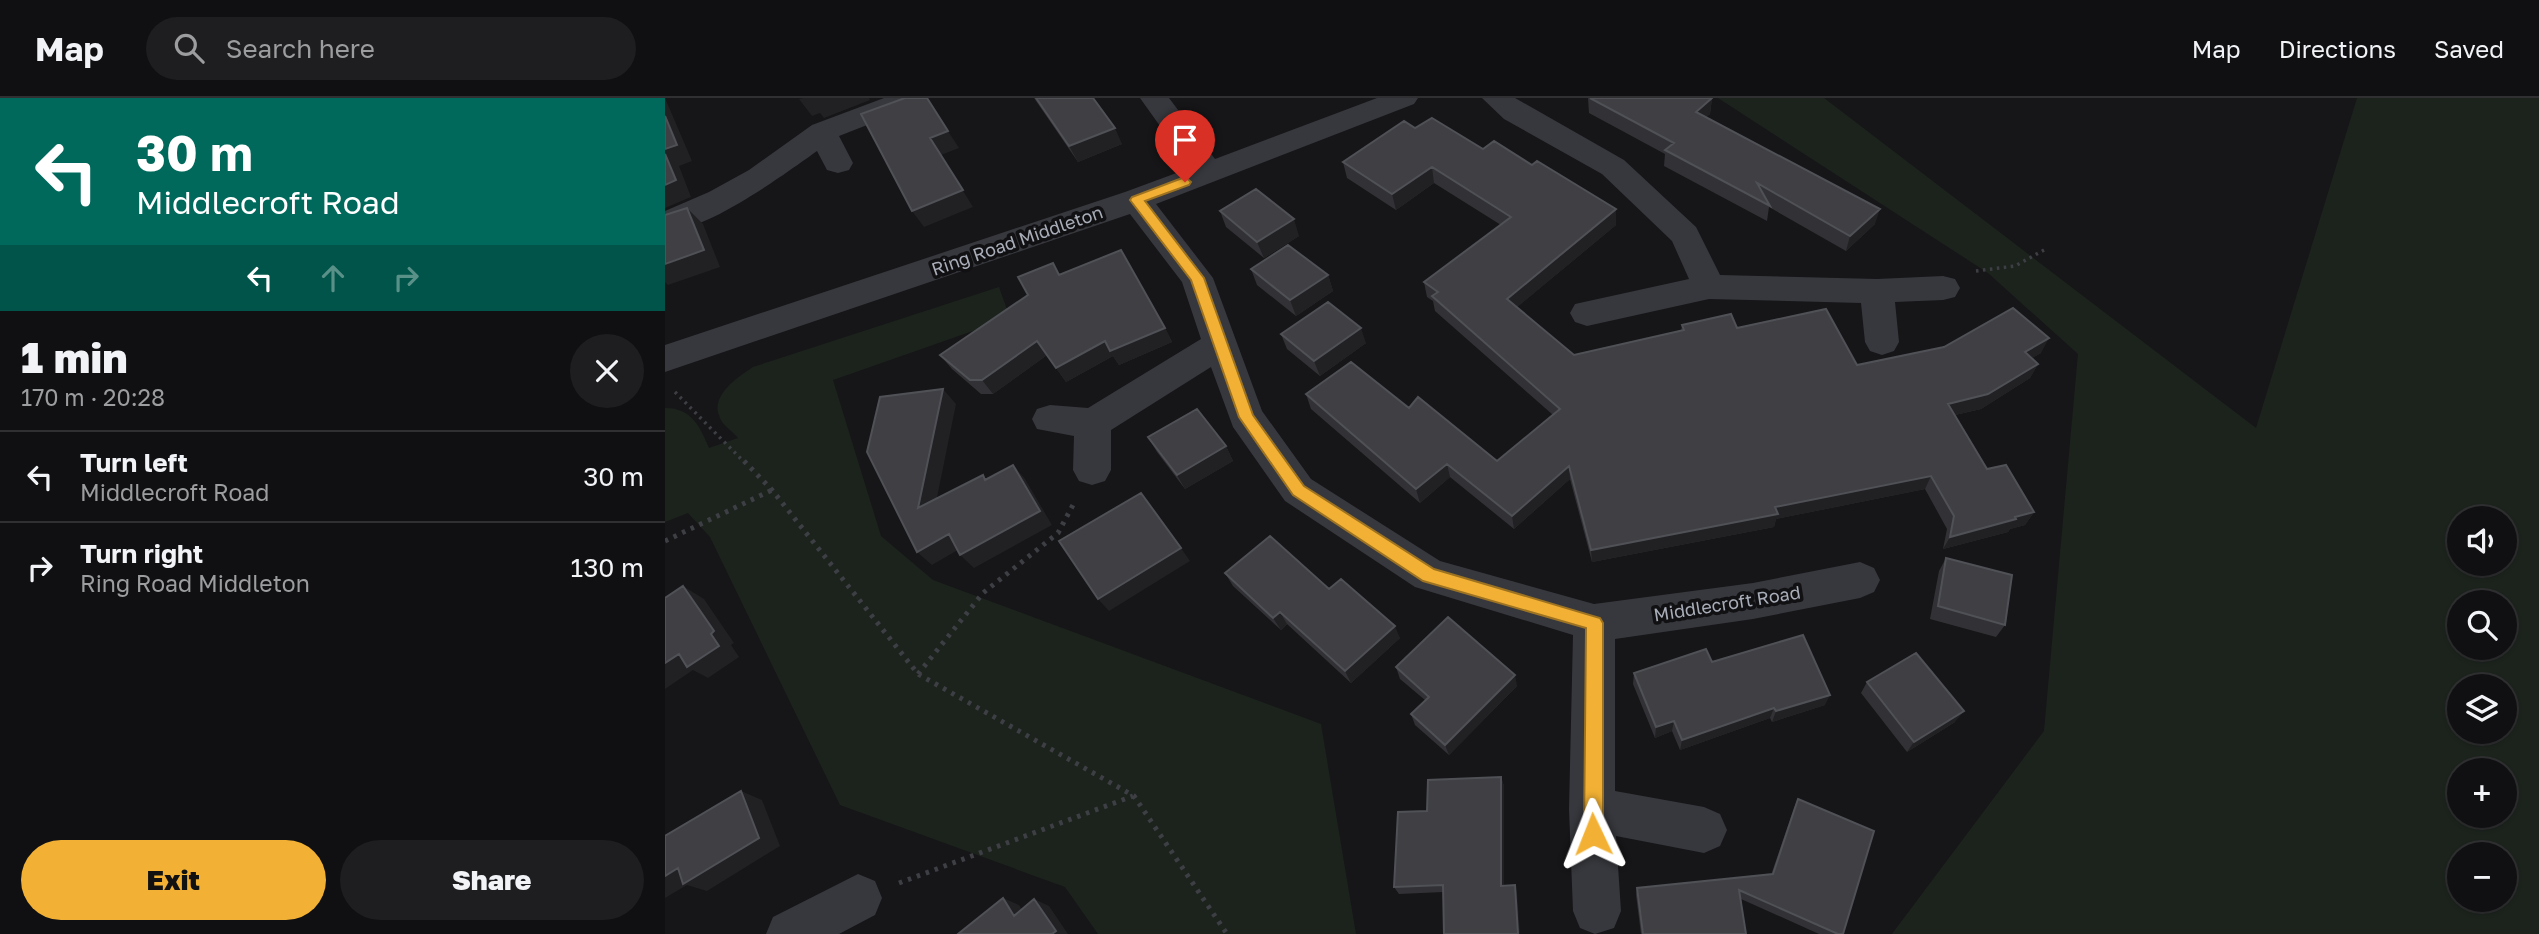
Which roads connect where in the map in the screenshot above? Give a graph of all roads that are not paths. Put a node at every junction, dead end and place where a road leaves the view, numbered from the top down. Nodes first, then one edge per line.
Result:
1 (911, 98) edge
2 (1154, 98) edge
3 (1404, 98) edge
4 (1496, 98) edge
5 (822, 132) junction
6 (838, 163) dead end
7 (1209, 173) junction
8 (1136, 200) junction
9 (673, 220) edge
10 (1709, 287) junction
11 (1943, 288) road end
12 (1877, 291) junction
13 (1587, 313) dead end
14 (1882, 342) dead end
15 (1222, 344) junction
16 (665, 359) edge
17 (1050, 419) dead end
18 (1093, 423) junction
19 (1092, 470) road end
20 (1860, 580) dead end
21 (1594, 623) junction
22 (1592, 809) junction
23 (1704, 830) dead end
24 (858, 898) road end
25 (1597, 911) dead end
26 (790, 934) edge

1 - 5 street
2 - 7 street
3 - 7 street, Ring Road Middleton
4 - 10 street
5 - 6 street
5 - 9 street
7 - 8 street, Ring Road Middleton
8 - 15 street, Middlecroft Road
8 - 16 street, Ring Road Middleton
10 - 12 street
10 - 13 street
11 - 12 street
12 - 14 street
15 - 18 street
15 - 21 street, Middlecroft Road
17 - 18 street
18 - 19 street
20 - 21 street, Middlecroft Road
21 - 22 street
22 - 23 street
22 - 25 street
24 - 26 street

